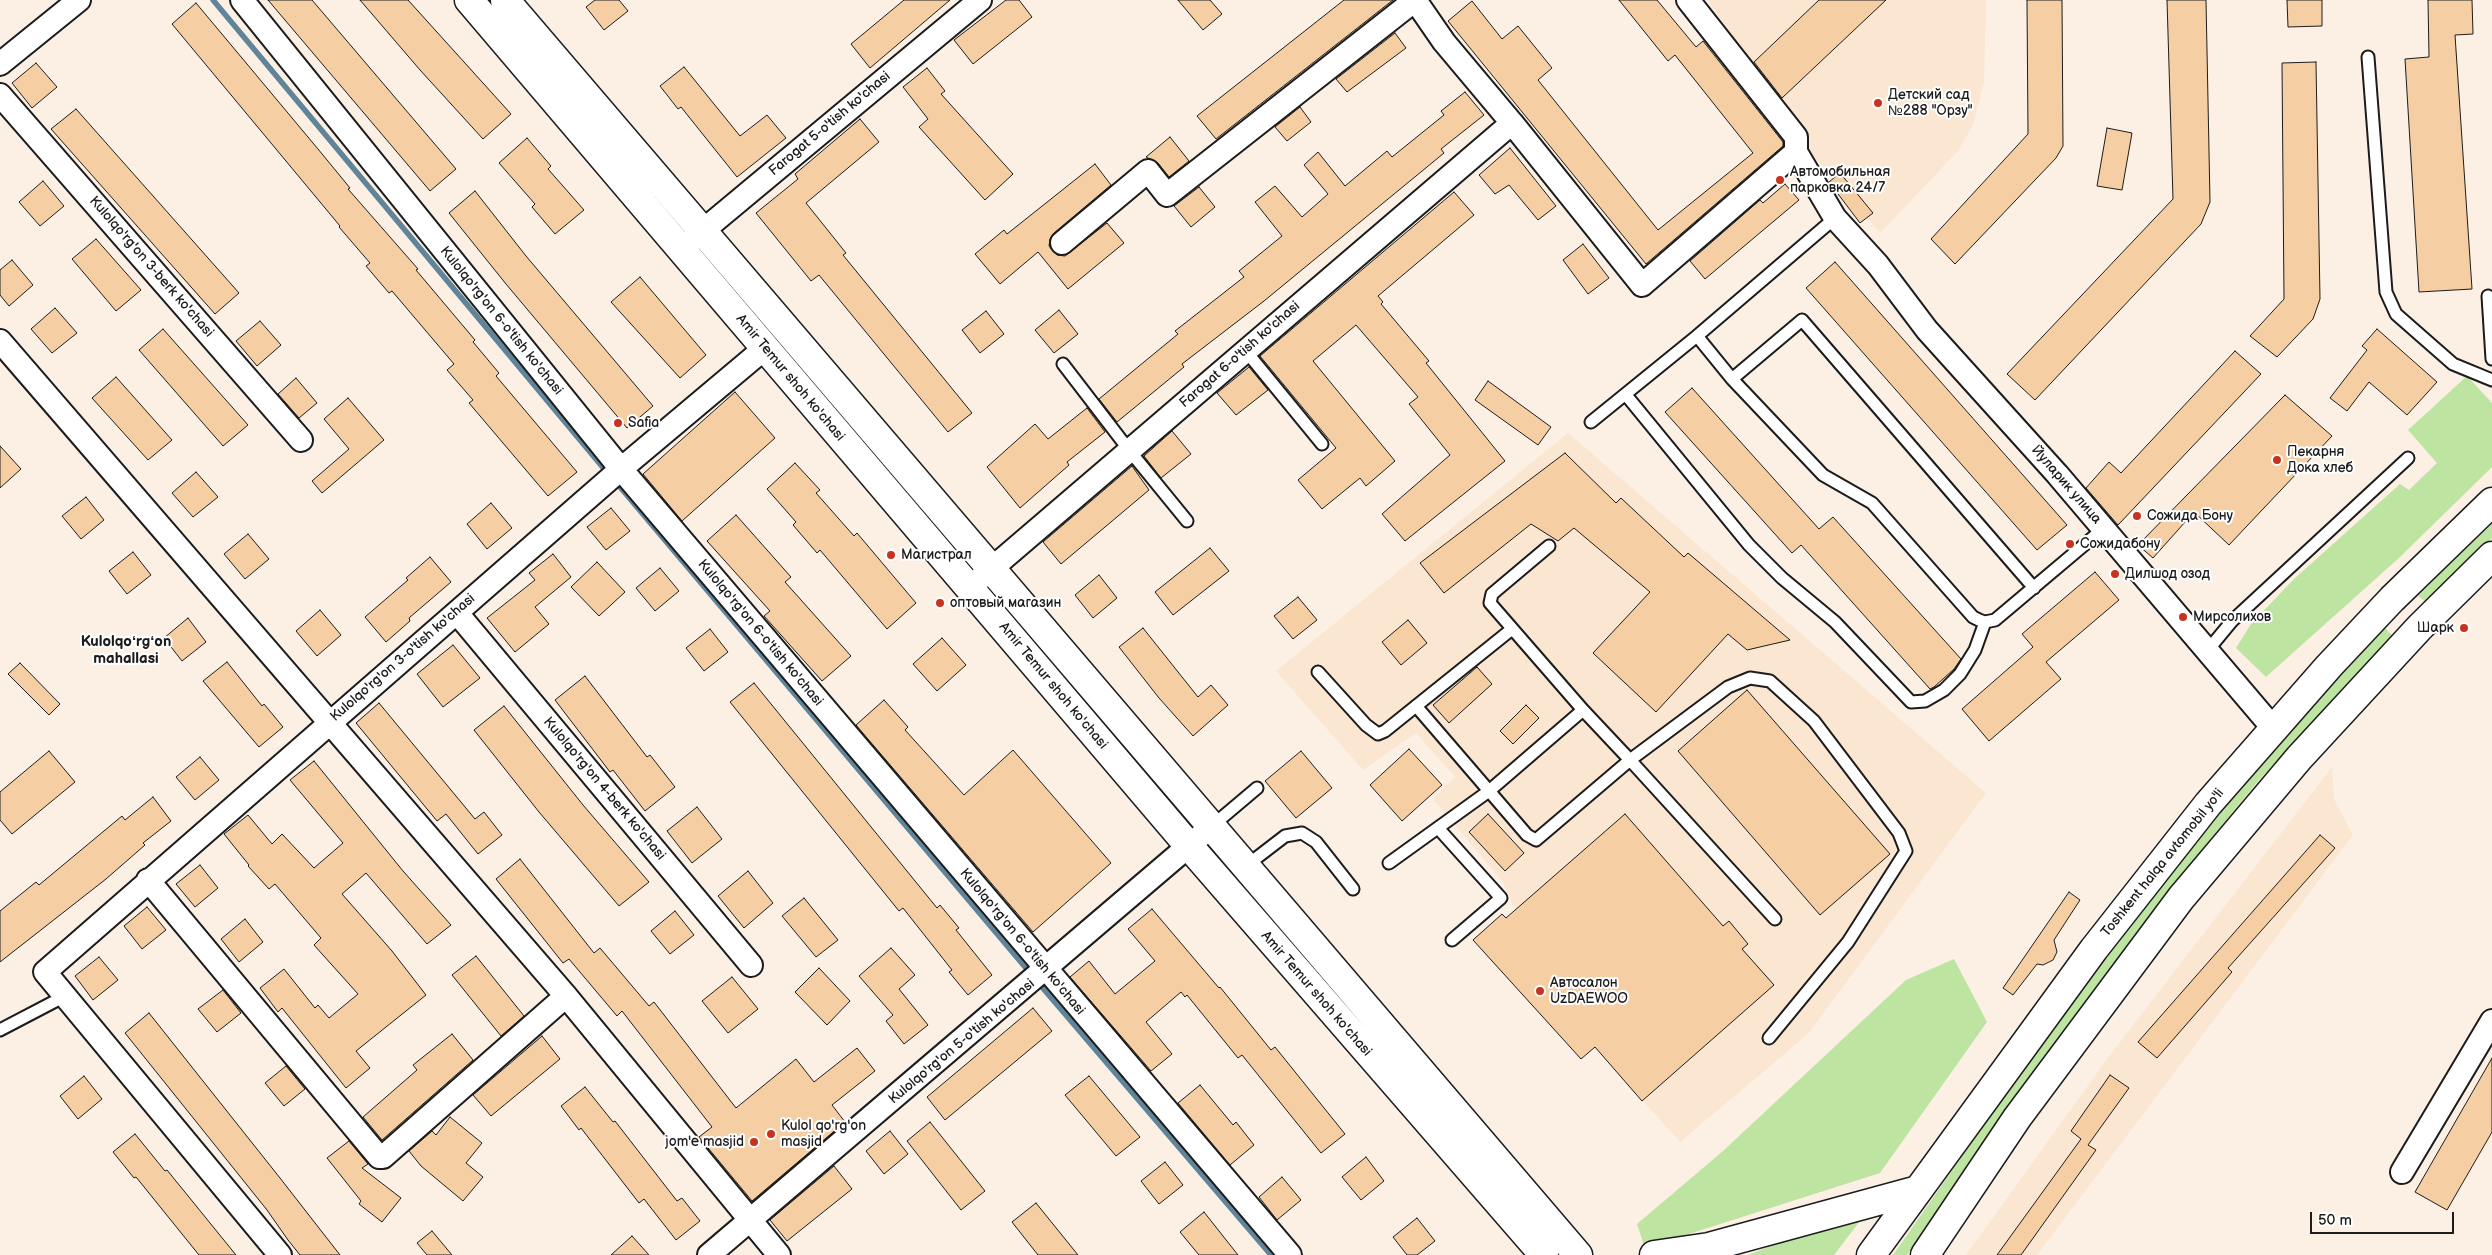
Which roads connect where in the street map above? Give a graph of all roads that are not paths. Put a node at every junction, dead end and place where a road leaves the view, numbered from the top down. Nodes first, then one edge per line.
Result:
1 (79, 0) edge
2 (242, 0) edge
3 (469, 0) edge
4 (506, 0) edge
5 (980, 0) edge
6 (1415, 0) edge
7 (1688, 0) edge
8 (2368, 56) dead end
9 (0, 64) edge
10 (0, 95) edge
11 (1512, 124) junction
12 (1796, 152) junction
13 (1835, 218) junction
14 (702, 230) junction
15 (1062, 243) dead end
16 (681, 249) junction
17 (2488, 296) dead end
18 (1697, 336) junction
19 (0, 341) edge
20 (765, 348) junction
21 (1244, 350) junction
22 (2492, 359) edge
23 (1063, 364) dead end
24 (1732, 379) junction
25 (2492, 380) edge
26 (1626, 395) junction
27 (1591, 422) dead end
28 (301, 440) dead end
29 (1322, 444) dead end
30 (1129, 450) junction
31 (2408, 458) dead end
32 (621, 469) junction
33 (2492, 502) edge
34 (1187, 521) dead end
35 (2103, 529) junction
36 (1549, 546) dead end
37 (2492, 556) edge
38 (991, 568) junction
39 (969, 588) junction
40 (2034, 588) junction
41 (2392, 599) junction
42 (457, 613) junction
43 (1985, 622) junction
44 (2420, 627) junction
45 (1512, 629) junction
46 (2208, 650) junction
47 (1318, 672) dead end
48 (1416, 706) junction
49 (1583, 710) junction
50 (328, 722) junction
51 (2273, 728) junction
52 (1630, 760) junction
53 (1257, 788) dead end
54 (1489, 791) junction
55 (1212, 826) junction
56 (1438, 828) junction
57 (1189, 846) junction
58 (1389, 863) dead end
59 (1246, 866) junction
60 (148, 880) junction
61 (1353, 889) dead end
62 (1775, 919) dead end
63 (1452, 940) dead end
64 (751, 965) dead end
65 (1046, 970) junction
66 (65, 996) junction
67 (566, 996) junction
68 (2492, 1021) edge
69 (0, 1030) edge
70 (1769, 1038) dead end
71 (2402, 1172) dead end
72 (1918, 1190) junction
73 (751, 1222) junction
74 (280, 1255) edge
75 (710, 1255) edge
76 (779, 1255) edge
77 (1290, 1255) edge
78 (1544, 1255) edge
79 (1578, 1255) edge
80 (1654, 1255) edge
81 (1871, 1255) edge
82 (1925, 1255) edge

1 - 9 street
2 - 32 street, Kulolqo'rg'on 6-o'tish ko'chasi
3 - 16 main road, Amir Temur shoh ko'chasi
4 - 14 main road, Amir Temur shoh ko'chasi
5 - 14 street, Farogat 5-o'tish ko'chasi
6 - 11 street
6 - 15 street
7 - 12 street, Йуларик улица
8 - 25 lane
10 - 28 street, Kulolqo'rg'on 3-berk ko'chasi
11 - 12 street
11 - 21 street, Farogat 6-o'tish ko'chasi
12 - 13 street, Йуларик улица
13 - 18 lane
13 - 35 street, Йуларик улица
14 - 16 street, Farogat 5-o'tish ko'chasi
14 - 38 main road, Amir Temur shoh ko'chasi
16 - 20 main road, Amir Temur shoh ko'chasi
17 - 22 lane
18 - 24 lane
18 - 26 lane
19 - 50 street
20 - 32 street, Kulolqo'rg'on 3-o'tish ko'chasi
20 - 39 main road, Amir Temur shoh ko'chasi
21 - 29 lane
21 - 30 street, Farogat 6-o'tish ko'chasi
23 - 30 lane
24 - 40 lane
24 - 43 lane
26 - 27 lane
26 - 43 lane
30 - 34 lane
30 - 38 street, Farogat 6-o'tish ko'chasi
31 - 46 lane
32 - 42 street, Kulolqo'rg'on 3-o'tish ko'chasi
32 - 65 street, Kulolqo'rg'on 6-o'tish ko'chasi
33 - 41 main road, Toshkent halqa avtomobil yo'li
35 - 40 lane
35 - 46 street, Йуларик улица
36 - 45 lane
37 - 44 main road
38 - 39 street, Farogat 6-o'tish ko'chasi
38 - 55 main road, Amir Temur shoh ko'chasi
39 - 57 main road, Amir Temur shoh ko'chasi
40 - 43 lane
41 - 44 main road
41 - 51 main road, Toshkent halqa avtomobil yo'li
42 - 50 street, Kulolqo'rg'on 3-o'tish ko'chasi
42 - 64 street, Kulolqo'rg'on 4-berk ko'chasi
44 - 82 main road
45 - 48 lane
45 - 49 lane
46 - 51 street, Йуларик улица
47 - 48 lane
48 - 54 lane
49 - 52 lane
49 - 54 lane
50 - 60 street, Kulolqo'rg'on 3-o'tish ko'chasi
50 - 67 street
51 - 72 main road, Toshkent halqa avtomobil yo'li
52 - 54 lane
52 - 62 lane
52 - 70 lane
53 - 55 lane
54 - 56 lane
55 - 57 street, Kulolqo'rg'on 5-o'tish ko'chasi
55 - 59 main road, Amir Temur shoh ko'chasi
56 - 58 lane
56 - 63 lane
57 - 65 street, Kulolqo'rg'on 5-o'tish ko'chasi
57 - 78 main road, Amir Temur shoh ko'chasi
59 - 61 lane
59 - 79 main road, Amir Temur shoh ko'chasi
60 - 66 street, Kulolqo'rg'on 3-o'tish ko'chasi
60 - 67 street
65 - 73 street, Kulolqo'rg'on 5-o'tish ko'chasi
65 - 77 street, Kulolqo'rg'on 6-o'tish ko'chasi
66 - 69 lane
66 - 74 street
67 - 73 street
68 - 71 street
72 - 80 main road
72 - 81 main road, Toshkent halqa avtomobil yo'li
73 - 75 street, Kulolqo'rg'on 5-o'tish ko'chasi
73 - 76 street

